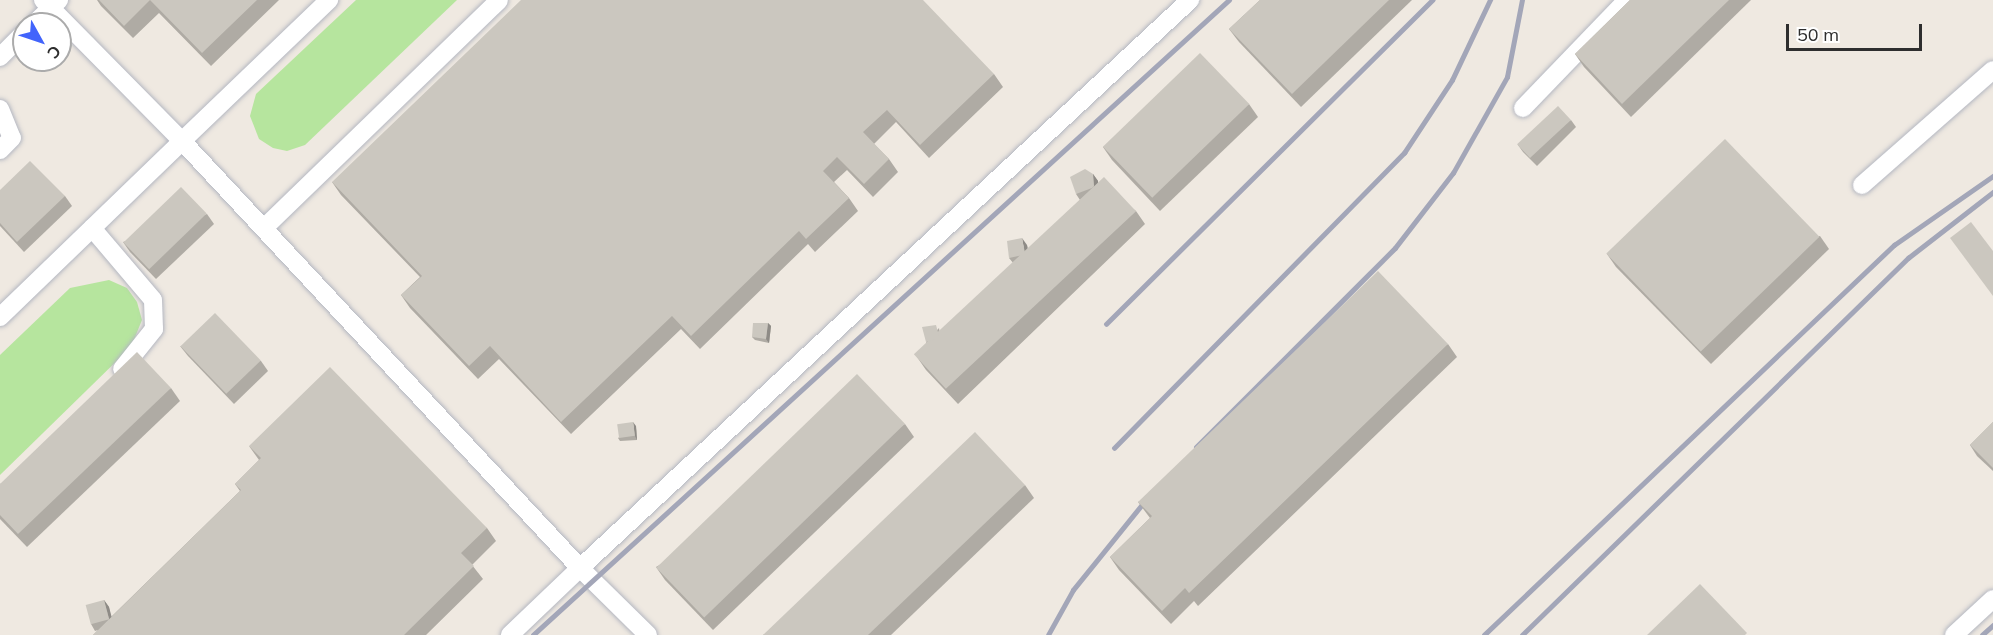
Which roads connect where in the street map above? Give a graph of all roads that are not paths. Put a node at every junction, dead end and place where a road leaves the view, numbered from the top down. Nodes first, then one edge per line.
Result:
1 (329, 0) edge
2 (499, 0) edge
3 (1190, 0) edge
4 (1627, 0) edge
5 (51, 2) edge
6 (12, 45) edge
7 (0, 57) edge
8 (1993, 70) edge
9 (1523, 108) dead end
10 (0, 109) edge
11 (182, 141) junction
12 (0, 150) edge
13 (1862, 185) dead end
14 (92, 228) junction
15 (264, 228) junction
16 (0, 317) edge
17 (110, 380) edge
18 (580, 568) junction
19 (1993, 599) edge
20 (510, 635) edge
21 (648, 635) edge
22 (1954, 635) edge

1 - 11 street
2 - 15 street
3 - 18 street
4 - 9 street
5 - 11 street
6 - 7 street
8 - 13 street
10 - 12 street
11 - 14 street
11 - 15 street
14 - 16 street
14 - 17 street
15 - 18 street
18 - 20 street
18 - 21 street
19 - 22 street

